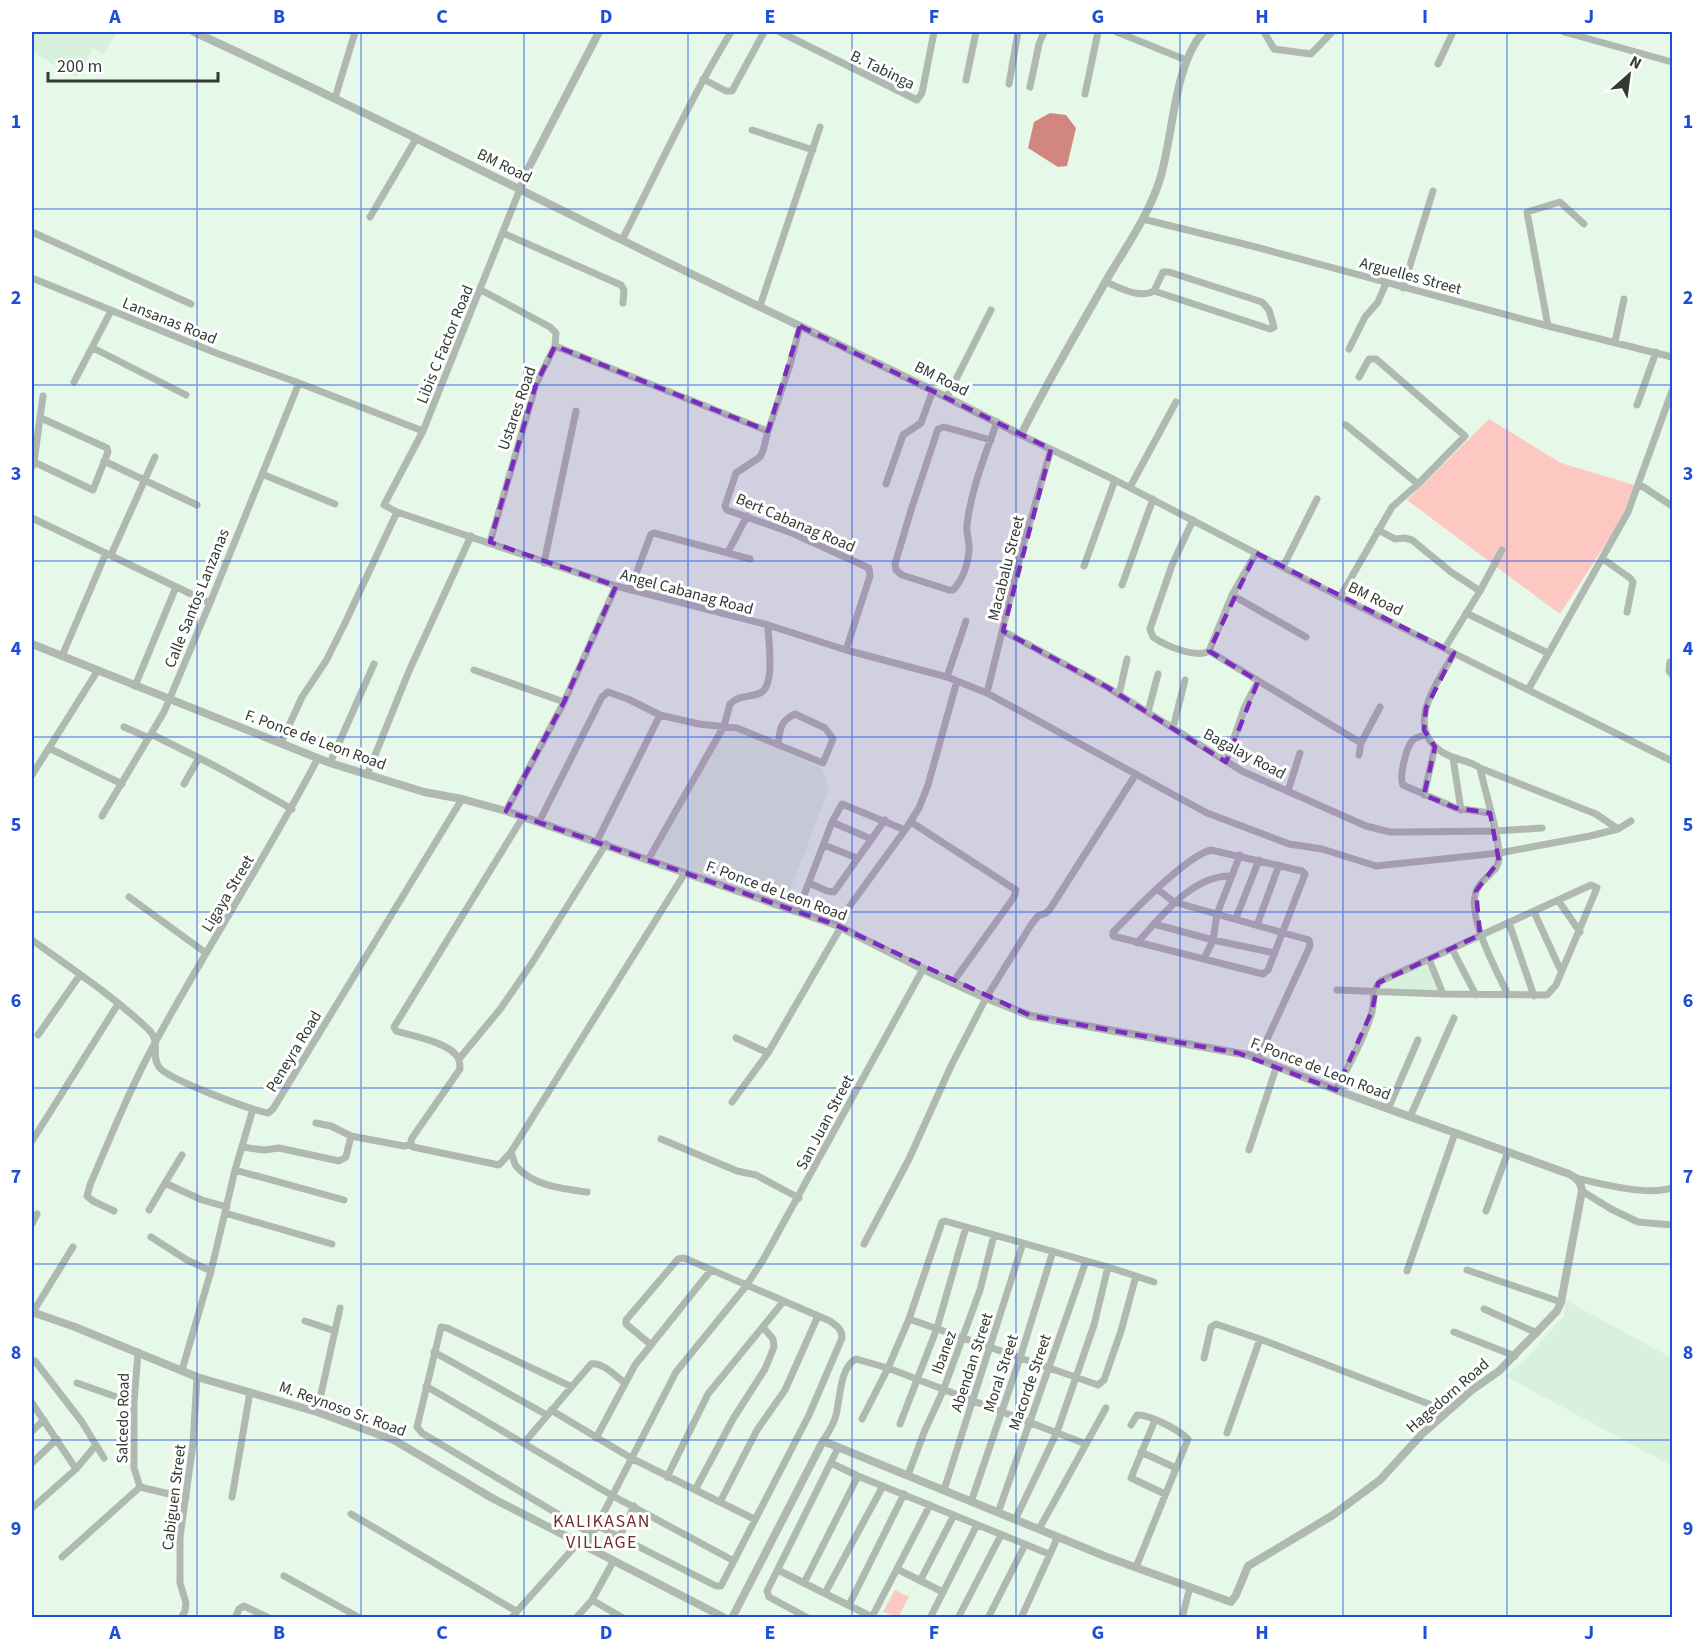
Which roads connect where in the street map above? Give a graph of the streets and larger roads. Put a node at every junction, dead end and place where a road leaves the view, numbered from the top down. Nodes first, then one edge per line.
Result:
1 (194, 32) edge
2 (356, 32) edge
3 (599, 32) edge
4 (731, 32) edge
5 (764, 32) edge
6 (780, 32) edge
7 (976, 32) edge
8 (1018, 32) edge
9 (1044, 32) edge
10 (1098, 32) edge
11 (1117, 32) edge
12 (1203, 32) edge
13 (1264, 32) edge
14 (1332, 32) edge
15 (1453, 32) edge
16 (1564, 32) edge
17 (933, 35) edge
18 (1186, 60) junction
19 (1672, 62) edge
20 (1438, 64) dead end
21 (703, 79) junction
22 (966, 80) dead end
23 (1009, 84) dead end
24 (1030, 87) dead end
25 (1085, 94) dead end
26 (335, 98) junction
27 (820, 127) dead end
28 (752, 130) dead end
29 (416, 139) junction
30 (813, 150) junction
31 (520, 189) junction
32 (1433, 191) dead end
33 (370, 217) dead end
34 (1143, 219) junction
35 (1584, 224) dead end
36 (32, 232) edge
37 (503, 233) junction
38 (622, 240) junction
39 (32, 278) edge
40 (1106, 282) junction
41 (1386, 283) junction
42 (1403, 288) junction
43 (481, 290) junction
44 (1154, 291) junction
45 (1624, 299) dead end
46 (623, 303) dead end
47 (191, 304) dead end
48 (760, 306) junction
49 (991, 310) dead end
50 (111, 311) junction
51 (800, 326) junction
52 (1548, 326) junction
53 (1615, 342) junction
54 (555, 346) junction
55 (93, 348) junction
56 (1349, 349) dead end
57 (1656, 352) junction
58 (1672, 357) edge
59 (1359, 377) dead end
60 (74, 382) dead end
61 (299, 383) junction
62 (933, 390) junction
63 (1672, 391) edge
64 (186, 395) dead end
65 (43, 396) dead end
66 (947, 397) junction
67 (1176, 402) dead end
68 (1637, 405) dead end
69 (576, 411) dead end
70 (41, 418) junction
71 (997, 423) junction
72 (1346, 425) dead end
73 (423, 431) junction
74 (768, 431) junction
75 (1021, 435) junction
76 (991, 440) junction
77 (1051, 449) junction
78 (155, 458) dead end
79 (104, 461) junction
80 (33, 465) edge
81 (262, 474) junction
82 (1115, 480) junction
83 (146, 481) junction
84 (886, 484) dead end
85 (1418, 484) junction
86 (1639, 484) junction
87 (1130, 487) junction
88 (1153, 499) junction
89 (1317, 500) dead end
90 (335, 504) dead end
91 (197, 505) dead end
92 (384, 505) joint
93 (1672, 506) edge
94 (397, 512) junction
95 (747, 516) junction
96 (32, 518) edge
97 (1193, 520) junction
98 (1378, 530) junction
99 (471, 536) junction
100 (490, 542) junction
101 (1502, 550) dead end
102 (728, 552) junction
103 (1256, 553) junction
104 (109, 554) junction
105 (750, 559) dead end
106 (1603, 559) junction
107 (544, 563) junction
108 (1084, 566) dead end
109 (1283, 567) junction
110 (1122, 585) dead end
111 (616, 586) junction
112 (176, 587) junction
113 (630, 590) junction
114 (1480, 591) junction
115 (1232, 595) junction
116 (1340, 597) junction
117 (210, 603) junction
118 (1627, 612) dead end
119 (1466, 613) junction
120 (966, 621) dead end
121 (768, 625) junction
122 (1003, 631) junction
123 (1306, 637) dead end
124 (32, 644) edge
125 (1445, 648) junction
126 (846, 650) junction
127 (1209, 651) junction
128 (1454, 653) junction
129 (1548, 653) junction
130 (62, 656) junction
131 (1127, 659) dead end
132 (1670, 662) dead end
133 (374, 664) dead end
134 (98, 670) junction
135 (474, 670) dead end
136 (1158, 674) dead end
137 (1672, 675) edge
138 (947, 677) junction
139 (1185, 680) dead end
140 (957, 681) junction
141 (1258, 681) junction
142 (135, 686) junction
143 (1528, 690) junction
144 (987, 693) junction
145 (1119, 694) junction
146 (169, 699) junction
147 (564, 702) junction
148 (1380, 707) dead end
149 (1148, 712) junction
150 (660, 715) junction
151 (724, 726) junction
152 (124, 727) dead end
153 (1173, 728) junction
154 (1426, 735) junction
155 (150, 736) junction
156 (281, 742) junction
157 (1360, 743) junction
158 (778, 745) junction
159 (1435, 747) junction
160 (48, 748) junction
161 (1300, 753) dead end
162 (1359, 755) dead end
163 (199, 758) junction
164 (318, 758) junction
165 (1453, 758) junction
166 (1226, 761) junction
167 (1672, 761) edge
168 (330, 763) junction
169 (1480, 768) junction
170 (1136, 774) junction
171 (32, 775) edge
172 (367, 775) junction
173 (122, 784) junction
174 (184, 784) dead end
175 (1288, 791) junction
176 (1424, 795) junction
177 (462, 799) junction
178 (292, 809) junction
179 (1461, 810) junction
180 (506, 811) junction
181 (1490, 813) junction
182 (102, 816) dead end
183 (523, 817) junction
184 (885, 820) junction
185 (1631, 821) dead end
186 (539, 822) junction
187 (832, 822) junction
188 (911, 822) junction
189 (1542, 828) dead end
190 (1618, 829) junction
191 (906, 830) junction
192 (1495, 831) junction
193 (871, 839) junction
194 (601, 842) junction
195 (824, 845) junction
196 (1498, 853) junction
197 (1240, 855) junction
198 (857, 858) junction
199 (648, 860) junction
200 (1258, 860) junction
201 (1279, 865) junction
202 (685, 873) junction
203 (1231, 876) junction
204 (809, 883) junction
205 (1157, 889) junction
206 (129, 897) dead end
207 (1558, 900) junction
208 (1174, 902) junction
209 (798, 911) junction
210 (1534, 912) junction
211 (1217, 914) junction
212 (1236, 918) junction
213 (1509, 923) junction
214 (1155, 924) junction
215 (1257, 925) junction
216 (838, 926) junction
217 (1284, 932) junction
218 (1580, 932) junction
219 (1480, 935) junction
220 (32, 940) edge
221 (1213, 940) junction
222 (1137, 943) junction
223 (1452, 949) junction
224 (206, 952) junction
225 (1275, 953) junction
226 (1204, 959) junction
227 (1429, 959) junction
228 (923, 969) junction
229 (1561, 971) junction
230 (80, 975) junction
231 (953, 982) junction
232 (1336, 990) dead end
233 (1374, 991) junction
234 (1443, 994) junction
235 (1476, 995) junction
236 (1508, 995) junction
237 (1534, 996) junction
238 (986, 998) junction
239 (118, 1004) junction
240 (1454, 1018) dead end
241 (38, 1035) dead end
242 (735, 1038) dead end
243 (156, 1040) junction
244 (1418, 1040) dead end
245 (768, 1053) junction
246 (459, 1059) junction
247 (1258, 1059) junction
248 (1276, 1068) junction
249 (1336, 1090) junction
250 (732, 1102) dead end
251 (253, 1109) junction
252 (1388, 1109) junction
253 (1410, 1117) junction
254 (316, 1123) dead end
255 (1455, 1133) junction
256 (351, 1136) junction
257 (662, 1139) dead end
258 (32, 1141) edge
259 (411, 1142) junction
260 (242, 1147) junction
261 (1249, 1150) dead end
262 (512, 1152) junction
263 (1508, 1152) junction
264 (182, 1155) dead end
265 (235, 1170) junction
266 (1577, 1179) junction
267 (165, 1183) junction
268 (1672, 1188) edge
269 (1582, 1191) junction
270 (587, 1192) dead end
271 (799, 1198) junction
272 (344, 1200) dead end
273 (149, 1210) dead end
274 (226, 1210) junction
275 (114, 1211) dead end
276 (1486, 1211) dead end
277 (37, 1214) dead end
278 (32, 1224) edge
279 (1672, 1225) edge
280 (966, 1227) junction
281 (994, 1235) junction
282 (151, 1237) dead end
283 (1023, 1243) junction
284 (332, 1244) dead end
285 (864, 1244) dead end
286 (72, 1247) dead end
287 (1053, 1251) junction
288 (1086, 1261) junction
289 (1108, 1267) junction
290 (711, 1270) junction
291 (1467, 1270) dead end
292 (211, 1271) junction
293 (1407, 1271) dead end
294 (1136, 1276) junction
295 (1154, 1282) dead end
296 (746, 1286) junction
297 (783, 1302) junction
298 (1561, 1302) junction
299 (340, 1308) dead end
300 (1484, 1310) dead end
301 (32, 1312) edge
302 (818, 1316) junction
303 (909, 1319) junction
304 (305, 1321) dead end
305 (763, 1327) junction
306 (937, 1328) junction
307 (335, 1331) junction
308 (1454, 1332) dead end
309 (1538, 1333) junction
310 (963, 1338) junction
311 (1260, 1339) junction
312 (650, 1344) junction
313 (990, 1347) junction
314 (138, 1352) junction
315 (434, 1352) junction
316 (1515, 1356) junction
317 (1020, 1358) junction
318 (1204, 1358) dead end
319 (33, 1360) edge
320 (888, 1368) junction
321 (1049, 1368) junction
322 (182, 1370) junction
323 (197, 1377) junction
324 (1075, 1377) junction
325 (916, 1380) junction
326 (77, 1383) dead end
327 (624, 1383) junction
328 (426, 1386) junction
329 (570, 1386) junction
330 (943, 1390) junction
331 (250, 1392) junction
332 (973, 1401) junction
333 (32, 1403) edge
334 (134, 1403) junction
335 (1106, 1408) dead end
336 (1002, 1411) junction
337 (1447, 1411) junction
338 (317, 1412) junction
339 (549, 1412) junction
340 (862, 1419) dead end
341 (44, 1420) junction
342 (1155, 1420) junction
343 (1030, 1422) junction
344 (900, 1424) dead end
345 (1131, 1425) dead end
346 (32, 1431) edge
347 (1057, 1432) junction
348 (1227, 1433) dead end
349 (596, 1438) junction
350 (57, 1439) junction
351 (823, 1441) junction
352 (524, 1443) junction
353 (1086, 1444) junction
354 (96, 1445) junction
355 (836, 1452) dead end
356 (1141, 1452) junction
357 (104, 1458) dead end
358 (632, 1458) junction
359 (32, 1463) edge
360 (831, 1463) junction
361 (1176, 1468) junction
362 (76, 1469) junction
363 (908, 1475) junction
364 (858, 1476) junction
365 (667, 1478) junction
366 (883, 1486) junction
367 (140, 1487) junction
368 (695, 1490) junction
369 (944, 1490) junction
370 (904, 1494) junction
371 (1165, 1494) junction
372 (613, 1496) junction
373 (232, 1497) dead end
374 (186, 1498) junction
375 (720, 1502) junction
376 (971, 1502) junction
377 (930, 1505) junction
378 (634, 1506) junction
379 (32, 1508) edge
380 (998, 1513) junction
381 (351, 1514) dead end
382 (954, 1515) junction
383 (754, 1519) junction
384 (1015, 1520) junction
385 (977, 1525) junction
386 (598, 1526) junction
387 (1039, 1529) junction
388 (593, 1535) junction
389 (1001, 1535) junction
390 (619, 1538) junction
391 (1056, 1541) dead end
392 (583, 1544) junction
393 (1025, 1545) junction
394 (1049, 1554) junction
395 (62, 1557) dead end
396 (614, 1560) junction
397 (734, 1561) junction
398 (1136, 1568) junction
399 (897, 1569) junction
400 (778, 1570) junction
401 (284, 1575) dead end
402 (920, 1581) junction
403 (804, 1583) junction
404 (1190, 1587) junction
405 (943, 1592) junction
406 (825, 1593) junction
407 (592, 1600) junction
408 (849, 1605) junction
409 (514, 1614) edge
410 (714, 1614) edge
411 (182, 1617) edge
412 (236, 1617) edge
413 (268, 1617) edge
414 (360, 1617) edge
415 (576, 1617) edge
416 (623, 1617) edge
417 (726, 1617) edge
418 (732, 1617) edge
419 (808, 1617) edge
420 (873, 1617) edge
421 (930, 1617) edge
422 (958, 1617) edge
423 (988, 1617) edge
424 (1021, 1617) edge
425 (1182, 1617) edge

1 - 26 street, BM Road
2 - 26 street
3 - 31 street
4 - 21 street
5 - 21 street
6 - 17 street, B. Tabinga
7 - 22 street
8 - 23 street
9 - 24 street
10 - 25 street
11 - 18 street
12 - 18 street
13 - 14 street
15 - 20 street
16 - 19 street
18 - 34 street
21 - 38 street
26 - 29 street, BM Road
27 - 30 street
28 - 30 street
29 - 31 street, BM Road
29 - 33 street
30 - 48 street
31 - 37 street, Libis C Factor Road
31 - 38 street, BM Road
32 - 42 street
34 - 40 street
34 - 41 street, Arguelles Street
35 - 52 street
36 - 47 street
37 - 43 street, Libis C Factor Road
37 - 46 street
38 - 48 street, BM Road
39 - 50 street, Lansanas Road
40 - 44 street
40 - 75 street
41 - 42 street, Arguelles Street
41 - 56 street
42 - 52 street, Arguelles Street
43 - 54 street
43 - 73 street, Libis C Factor Road
44 - 44 street
45 - 53 street
48 - 51 street, BM Road
49 - 66 street
50 - 55 street
50 - 61 street, Lansanas Road
51 - 62 street, BM Road
51 - 74 street, Bert Cabanag Road
52 - 53 street, Arguelles Street
53 - 57 street, Arguelles Street
54 - 74 street
54 - 100 street, Ustares Road
55 - 60 street
55 - 64 street
57 - 58 street, Arguelles Street
57 - 68 street
59 - 85 street
61 - 73 street, Lansanas Road
61 - 81 street, Calle Santos Lanzanas
62 - 66 street, BM Road
62 - 84 street
63 - 86 street
65 - 70 street
66 - 71 street, BM Road
67 - 87 street
69 - 107 street
70 - 79 street
70 - 80 street
71 - 75 street, BM Road
71 - 76 street
72 - 85 street
73 - 92 street, Libis C Factor Road
74 - 95 street, Bert Cabanag Road
75 - 77 street, BM Road
76 - 76 street
77 - 82 street, BM Road
77 - 122 street, Macabalu Street
78 - 83 street
79 - 80 street
79 - 83 street
81 - 90 street
81 - 117 street, Calle Santos Lanzanas
82 - 87 street, BM Road
82 - 108 street
83 - 91 street
83 - 104 street
85 - 98 street
86 - 93 street
86 - 106 street
87 - 88 street, BM Road
88 - 97 street, BM Road
88 - 110 street
89 - 109 street
92 - 94 street, Angel Cabanag Road
94 - 99 street, Angel Cabanag Road
94 - 156 street
95 - 102 street
95 - 126 street, Bert Cabanag Road
96 - 104 street
97 - 103 street, BM Road
97 - 127 street
98 - 114 street
98 - 116 street
99 - 100 street, Angel Cabanag Road
99 - 172 street
100 - 107 street, Angel Cabanag Road
101 - 114 street
102 - 105 street
102 - 113 street
103 - 109 street, BM Road
103 - 115 street
104 - 112 street
104 - 130 street
106 - 118 street
106 - 129 street
107 - 111 street, Angel Cabanag Road
109 - 116 street, BM Road
111 - 113 street, Angel Cabanag Road
111 - 147 street
112 - 117 street
112 - 142 street
113 - 121 street, Angel Cabanag Road
114 - 119 street
115 - 123 street
115 - 127 street
116 - 125 street, BM Road
117 - 146 street, Calle Santos Lanzanas
119 - 125 street
119 - 129 street
120 - 138 street
121 - 126 street, Angel Cabanag Road
121 - 151 street
122 - 144 street, Macabalu Street
122 - 145 street, Bagalay Road
124 - 130 street, F. Ponce de Leon Road
125 - 128 street, BM Road
126 - 138 street, Angel Cabanag Road
127 - 141 street
128 - 143 street, BM Road
128 - 154 street
129 - 143 street
130 - 134 street, F. Ponce de Leon Road
131 - 145 street
132 - 137 street
133 - 168 street
134 - 142 street, F. Ponce de Leon Road
134 - 160 street
135 - 147 street
136 - 149 street
138 - 140 street, Angel Cabanag Road
139 - 153 street
140 - 144 street, Angel Cabanag Road
140 - 188 street
141 - 157 street
141 - 166 street
142 - 146 street, F. Ponce de Leon Road
143 - 167 street, BM Road
144 - 170 street, Angel Cabanag Road
145 - 149 street, Bagalay Road
146 - 155 street, Calle Santos Lanzanas
146 - 156 street, F. Ponce de Leon Road
147 - 180 street
148 - 157 street
149 - 153 street, Bagalay Road
150 - 151 street
150 - 186 street
150 - 194 street
151 - 158 street
151 - 199 street
152 - 155 street
153 - 166 street, Bagalay Road
154 - 159 street
154 - 176 street
155 - 163 street
155 - 173 street, Calle Santos Lanzanas
156 - 164 street, F. Ponce de Leon Road
157 - 162 street
158 - 158 street
159 - 165 street
159 - 176 street
160 - 171 street
160 - 173 street
161 - 175 street
163 - 174 street
163 - 178 street
164 - 168 street, F. Ponce de Leon Road
164 - 178 street, Ligaya Street
165 - 169 street
165 - 179 street
166 - 175 street, Bagalay Road
168 - 172 street, F. Ponce de Leon Road
169 - 181 street
169 - 190 street
170 - 196 street, Angel Cabanag Road
170 - 238 street
172 - 177 street, F. Ponce de Leon Road
173 - 182 street, Calle Santos Lanzanas
175 - 192 street, Bagalay Road
176 - 179 street
177 - 180 street, F. Ponce de Leon Road
177 - 251 street, Peneyra Road
178 - 224 street, Ligaya Street
179 - 181 street
180 - 183 street, F. Ponce de Leon Road
181 - 192 street
183 - 186 street, F. Ponce de Leon Road
183 - 246 street
184 - 187 street
184 - 191 street
184 - 193 street
185 - 190 street, Angel Cabanag Road
186 - 194 street, F. Ponce de Leon Road
187 - 193 street
187 - 195 street
188 - 191 street
188 - 231 street
189 - 192 street, Bagalay Road
190 - 196 street, Angel Cabanag Road
191 - 216 street
192 - 196 street
193 - 198 street
194 - 199 street, F. Ponce de Leon Road
194 - 246 street
195 - 198 street
195 - 204 street
196 - 219 street
197 - 200 street
197 - 203 street
197 - 205 street
198 - 204 street
199 - 202 street, F. Ponce de Leon Road
200 - 201 street
200 - 212 street
201 - 215 street
201 - 217 street
202 - 209 street, F. Ponce de Leon Road
202 - 262 street
203 - 208 street
203 - 211 street
204 - 209 street
205 - 208 street
205 - 222 street
206 - 224 street
207 - 210 street
207 - 218 street
207 - 218 street
208 - 211 street
208 - 214 street
209 - 216 street, F. Ponce de Leon Road
210 - 213 street
210 - 229 street
211 - 212 street
211 - 221 street
212 - 215 street
213 - 219 street
213 - 237 street
214 - 221 street
214 - 222 street
215 - 217 street
216 - 228 street, F. Ponce de Leon Road
216 - 245 street
217 - 225 street
217 - 247 street
218 - 229 street
219 - 223 street
219 - 236 street
220 - 230 street
221 - 225 street
221 - 226 street
222 - 226 street
223 - 227 street
223 - 235 street
224 - 243 street, Ligaya Street
225 - 226 street
227 - 233 street
227 - 234 street
228 - 231 street, F. Ponce de Leon Road
228 - 271 street, San Juan Street
229 - 237 street
230 - 239 street
230 - 241 street
231 - 238 street, F. Ponce de Leon Road
232 - 233 street
233 - 234 street
233 - 249 street
234 - 235 street
235 - 236 street
236 - 237 street
238 - 247 street, F. Ponce de Leon Road
238 - 285 street
239 - 243 street
239 - 258 street
240 - 253 street
242 - 245 street
243 - 251 street, Peneyra Road
243 - 275 street, Ligaya Street
244 - 252 street
245 - 250 street
246 - 259 street
247 - 248 street, F. Ponce de Leon Road
248 - 249 street, F. Ponce de Leon Road
248 - 261 street
249 - 252 street, F. Ponce de Leon Road
251 - 260 street
252 - 253 street, F. Ponce de Leon Road
253 - 255 street, F. Ponce de Leon Road
254 - 256 street
255 - 263 street, F. Ponce de Leon Road
255 - 293 street
256 - 259 street
256 - 260 street
257 - 271 street
259 - 262 street
260 - 265 street
262 - 270 street
263 - 266 street, F. Ponce de Leon Road
263 - 276 street
264 - 267 street
265 - 272 street
265 - 274 street
266 - 268 street
266 - 269 street, Hagedorn Road
267 - 273 street
267 - 274 street
269 - 279 street
269 - 298 street, Hagedorn Road
271 - 296 street, San Juan Street
274 - 284 street
274 - 292 street
277 - 278 street
280 - 281 street
280 - 303 street
280 - 306 street
281 - 283 street
281 - 310 street, Ibanez
282 - 292 street
283 - 287 street
283 - 313 street, Abendan Street
286 - 301 street
287 - 288 street
287 - 317 street, Moral Street
288 - 289 street
288 - 321 street, Macorde Street
289 - 294 street
289 - 324 street
290 - 296 street
290 - 312 street
290 - 312 street
291 - 298 street
292 - 322 street
294 - 295 street
294 - 324 street
296 - 297 street
296 - 358 street, San Juan Street
297 - 302 street
297 - 305 street
298 - 309 street, Hagedorn Road
299 - 307 street
300 - 309 street
301 - 314 street, M. Reynoso Sr. Road
302 - 375 street
302 - 383 street
303 - 306 street
303 - 320 street
304 - 307 street
305 - 365 street
305 - 368 street
306 - 310 street
306 - 325 street
307 - 338 street
308 - 316 street
309 - 316 street, Hagedorn Road
310 - 313 street
310 - 330 street, Ibanez
311 - 318 street
311 - 337 street
311 - 348 street
312 - 327 street
313 - 317 street
313 - 332 street, Abendan Street
314 - 322 street, M. Reynoso Sr. Road
314 - 334 street, Salcedo Road
315 - 328 street
315 - 329 street
315 - 339 street
316 - 337 street, Hagedorn Road
317 - 321 street
317 - 336 street, Moral Street
319 - 354 street
320 - 325 street
320 - 340 street
320 - 351 street
321 - 324 street
321 - 343 street, Macorde Street
322 - 323 street, M. Reynoso Sr. Road
323 - 331 street, M. Reynoso Sr. Road
323 - 374 street, Cabiguen Street
324 - 347 street
325 - 330 street
325 - 344 street
326 - 334 street
327 - 329 street
327 - 349 street
328 - 352 street
328 - 388 street
329 - 339 street
330 - 332 street
330 - 363 street, Ibanez
331 - 338 street, M. Reynoso Sr. Road
331 - 373 street
332 - 336 street
332 - 369 street, Abendan Street
333 - 341 street
334 - 367 street, Salcedo Road
335 - 353 street
336 - 343 street
336 - 376 street, Moral Street
337 - 404 street, Hagedorn Road
338 - 392 street, M. Reynoso Sr. Road
339 - 349 street
339 - 352 street
341 - 346 street
341 - 350 street
342 - 345 street
342 - 356 street
342 - 361 street
343 - 347 street
343 - 380 street, Macorde Street
347 - 353 street
347 - 384 street
349 - 358 street
350 - 359 street
350 - 362 street
351 - 363 street
351 - 418 street
352 - 372 street
353 - 387 street
354 - 357 street
354 - 362 street
355 - 360 street
356 - 361 street
356 - 371 street
358 - 365 street
358 - 372 street, San Juan Street
360 - 364 street
360 - 400 street
361 - 371 street
362 - 379 street
363 - 369 street
364 - 366 street
364 - 403 street
365 - 368 street
366 - 370 street
366 - 406 street
367 - 374 street
367 - 395 street
368 - 375 street
369 - 376 street
370 - 377 street
370 - 408 street
371 - 398 street
372 - 378 street
372 - 386 street, San Juan Street
374 - 411 street, Cabiguen Street
375 - 383 street
376 - 380 street
377 - 382 street
377 - 399 street
378 - 390 street
378 - 397 street
380 - 384 street
381 - 409 street
382 - 385 street
382 - 402 street
383 - 397 street
384 - 387 street
385 - 389 street
385 - 405 street
386 - 388 street, San Juan Street
386 - 390 street
387 - 398 street
388 - 392 street, San Juan Street
389 - 393 street
389 - 422 street
390 - 397 street
391 - 394 street
392 - 396 street, M. Reynoso Sr. Road
392 - 409 street, San Juan Street
393 - 394 street
393 - 423 street
394 - 424 street
396 - 407 street
396 - 410 street, M. Reynoso Sr. Road
398 - 404 street
399 - 402 street
399 - 420 street
400 - 403 street
400 - 419 street
401 - 414 street
402 - 405 street
403 - 406 street
404 - 425 street
405 - 421 street
406 - 408 street
407 - 415 street
407 - 416 street
408 - 420 street
410 - 417 street, M. Reynoso Sr. Road
412 - 413 street

